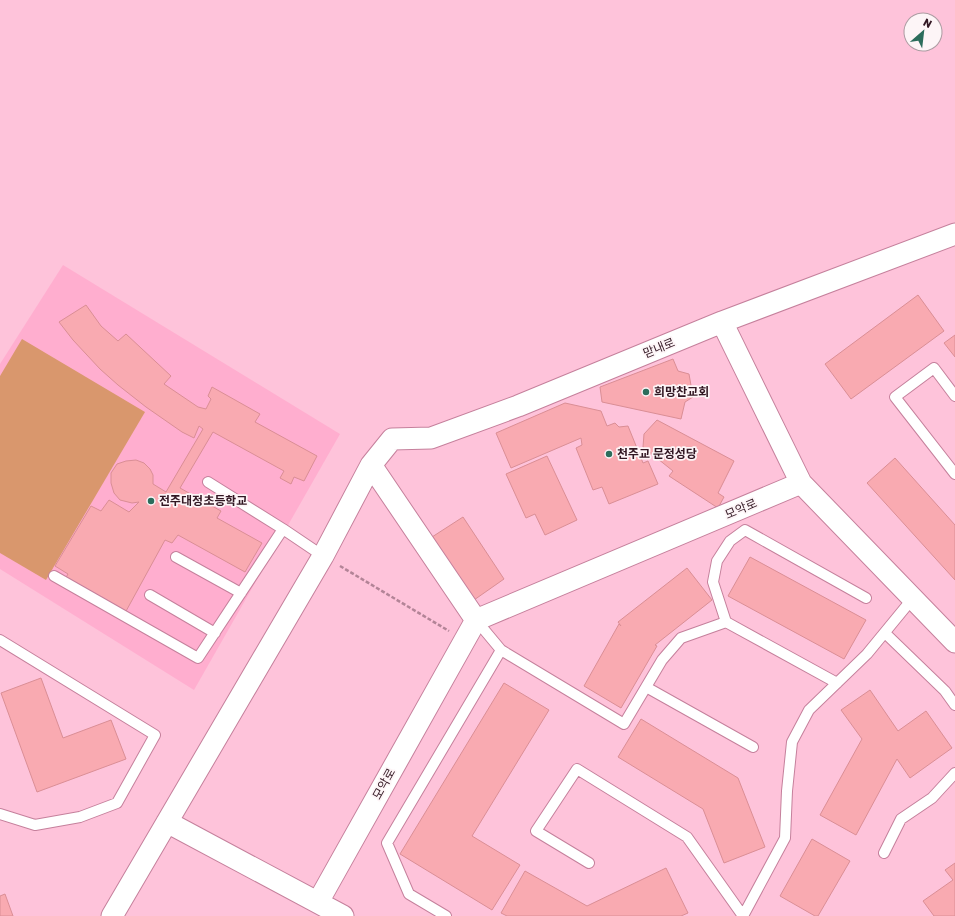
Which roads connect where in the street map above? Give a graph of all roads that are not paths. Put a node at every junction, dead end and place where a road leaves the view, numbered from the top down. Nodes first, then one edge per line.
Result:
1 (955, 234) edge
2 (722, 322) junction
3 (955, 396) edge
4 (371, 465) junction
5 (955, 474) edge
6 (208, 482) dead end
7 (801, 483) junction
8 (283, 529) junction
9 (323, 556) junction
10 (176, 557) dead end
11 (54, 576) dead end
12 (241, 593) junction
13 (150, 595) dead end
14 (866, 598) dead end
15 (913, 598) junction
16 (476, 620) junction
17 (726, 622) junction
18 (215, 633) junction
19 (885, 633) junction
20 (0, 640) edge
21 (955, 642) edge
22 (501, 650) junction
23 (836, 683) junction
24 (646, 687) junction
25 (955, 705) edge
26 (753, 747) dead end
27 (955, 773) edge
28 (0, 814) edge
29 (167, 822) junction
30 (884, 853) dead end
31 (589, 863) dead end
32 (318, 902) junction
33 (112, 916) edge
34 (343, 916) edge
35 (446, 916) edge

1 - 2 street, 맏내로
2 - 4 street, 맏내로
2 - 7 street
3 - 5 lane
4 - 9 street, 맏내로
4 - 16 street
6 - 8 lane
7 - 15 street
7 - 16 street, 모악로
8 - 9 lane
8 - 12 lane
9 - 29 street, 맏내로
10 - 12 lane
11 - 18 lane
12 - 18 lane
13 - 18 lane
14 - 17 lane
15 - 19 lane
15 - 21 street
16 - 22 lane
16 - 32 street, 모악로
17 - 23 lane
17 - 24 lane
19 - 23 lane
19 - 25 lane
20 - 28 lane
22 - 24 lane
22 - 35 lane
23 - 31 lane
24 - 26 lane
27 - 30 lane
29 - 32 street
29 - 33 street, 맏내로
32 - 34 street

